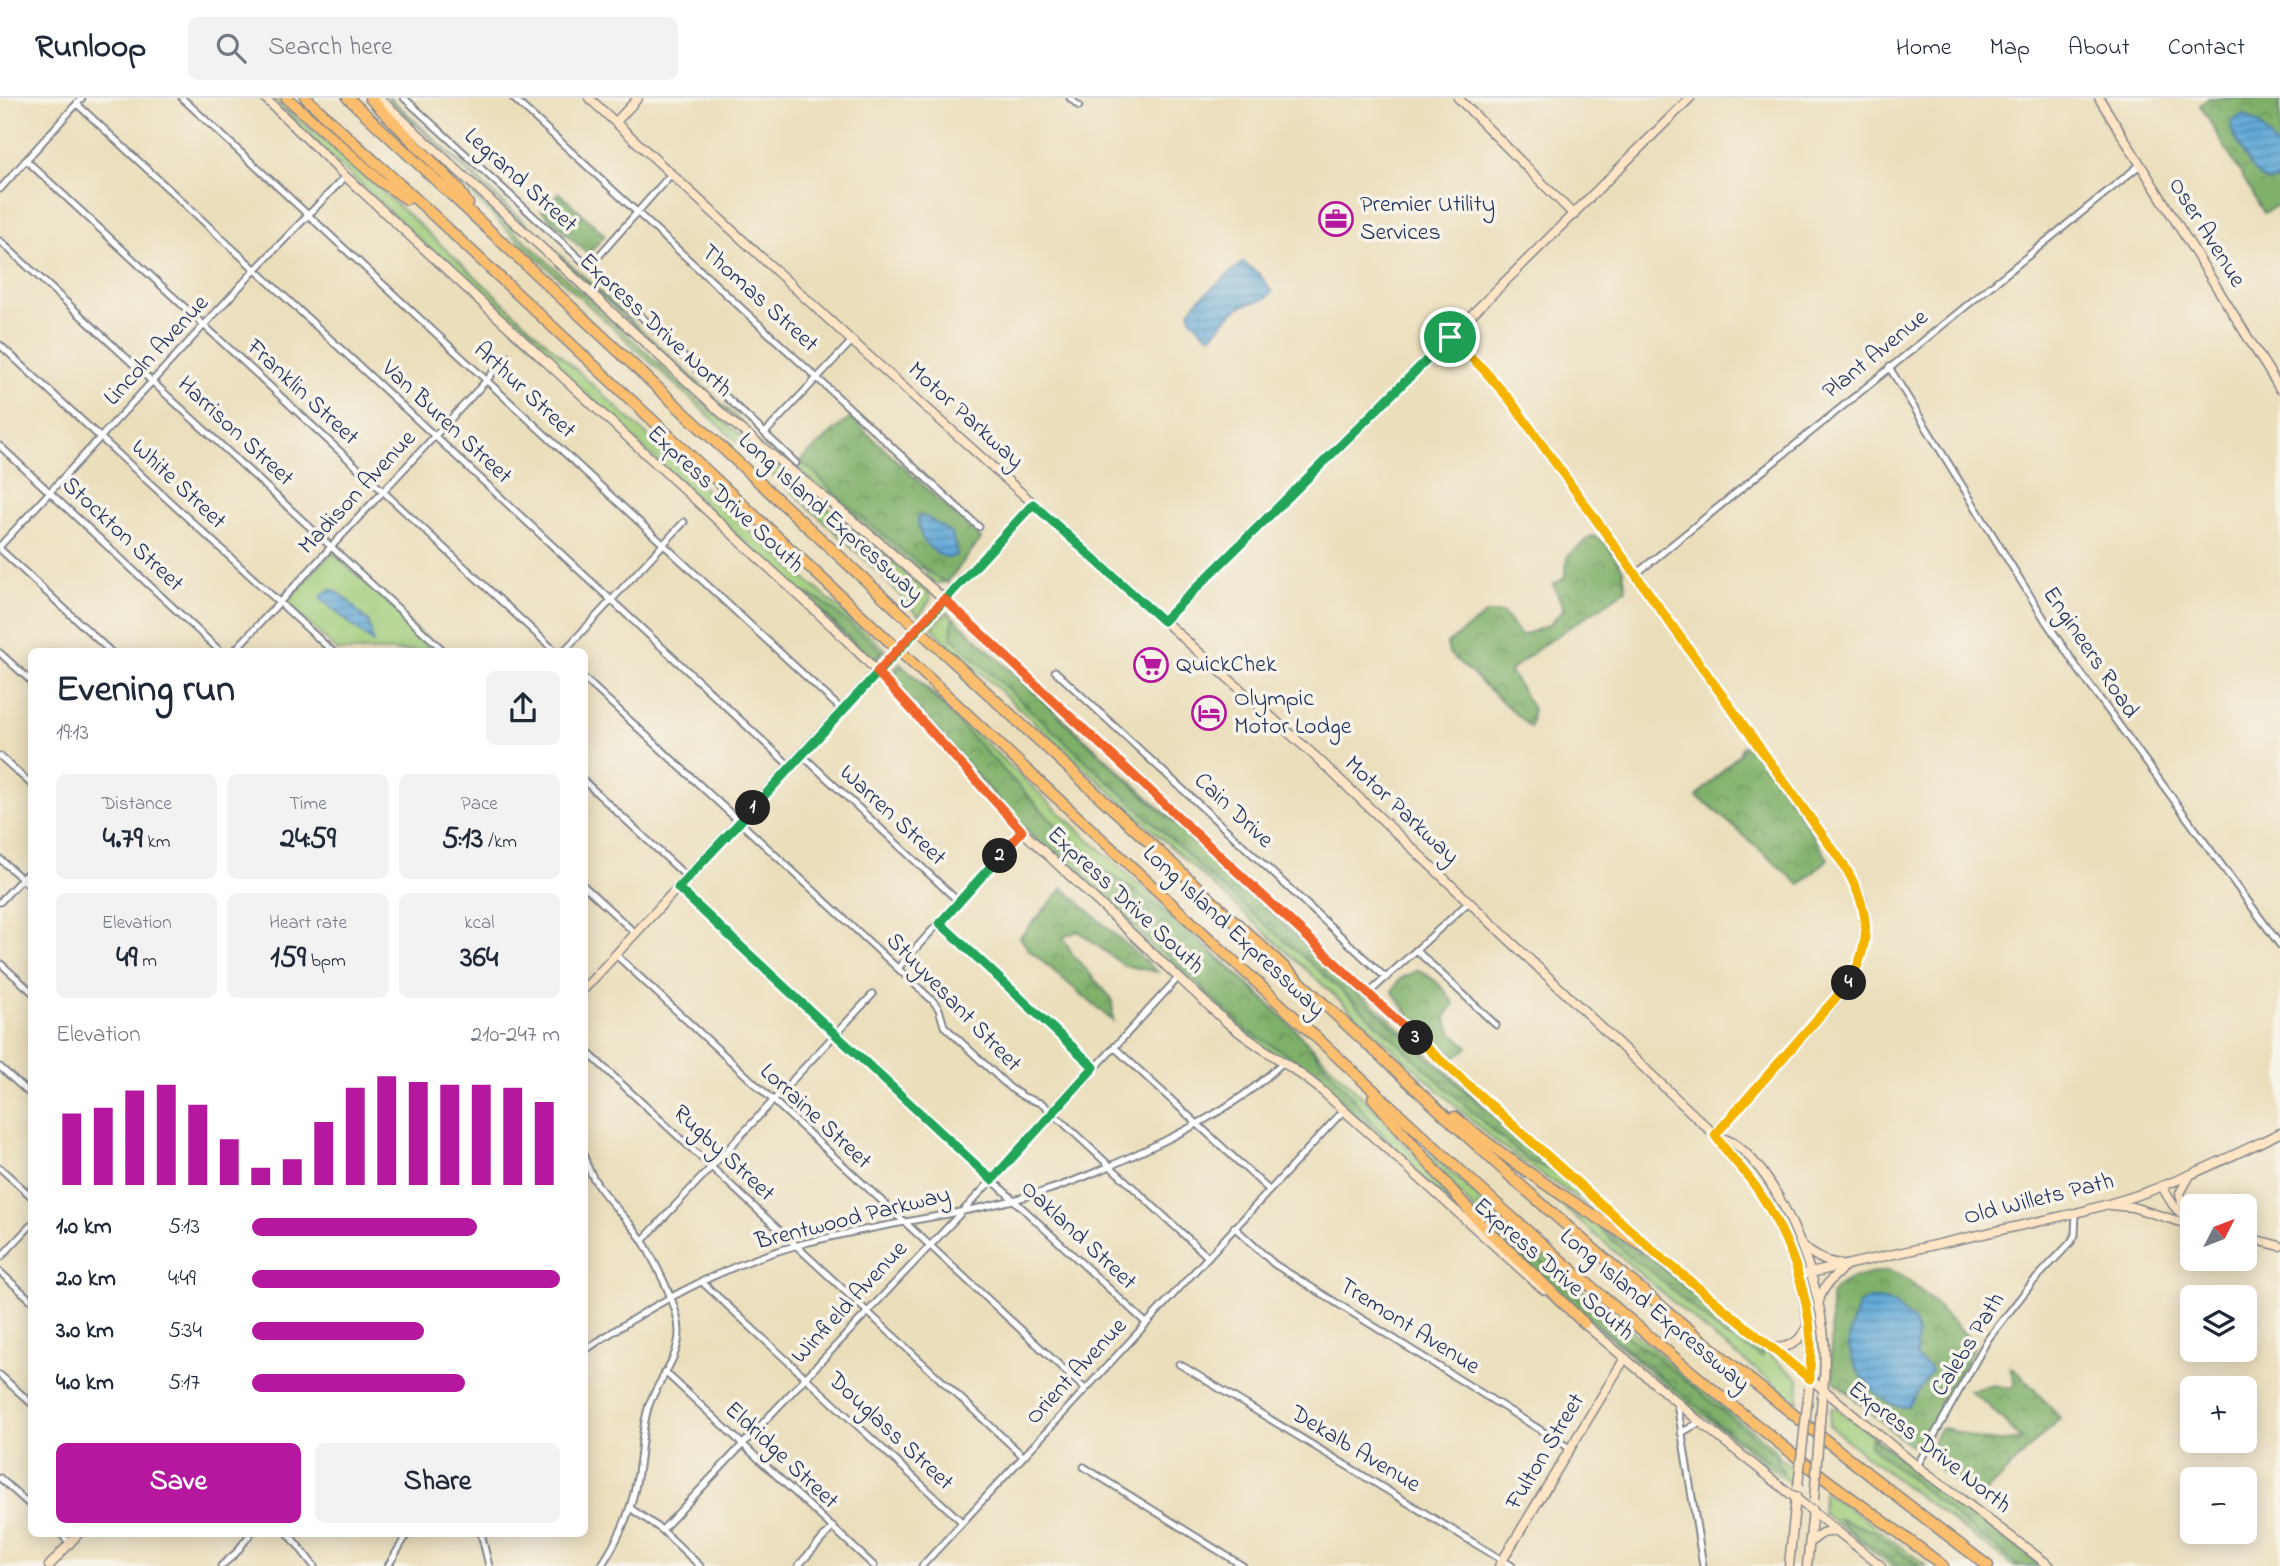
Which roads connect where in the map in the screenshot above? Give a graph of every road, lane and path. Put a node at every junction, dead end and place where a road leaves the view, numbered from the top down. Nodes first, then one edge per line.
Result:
1 (82, 98) edge
2 (182, 98) edge
3 (265, 98) edge
4 (287, 98) edge
5 (306, 98) edge
6 (348, 98) edge
7 (370, 98) edge
8 (379, 98) edge
9 (404, 98) edge
10 (513, 98) edge
11 (589, 98) edge
12 (638, 98) edge
13 (1070, 98) edge
14 (1458, 98) edge
15 (1690, 98) edge
16 (2099, 98) edge
17 (413, 102) edge
18 (77, 104) junction
19 (1079, 106) dead end
20 (616, 122) junction
21 (26, 160) junction
22 (2140, 165) junction
23 (672, 173) junction
24 (341, 181) dead end
25 (0, 189) edge
26 (638, 211) junction
27 (308, 215) junction
28 (1574, 215) junction
29 (476, 217) junction
30 (439, 220) junction
31 (0, 241) edge
32 (589, 267) junction
33 (256, 269) junction
34 (205, 326) junction
35 (1450, 337) junction
36 (852, 341) junction
37 (0, 345) edge
38 (506, 356) dead end
39 (1889, 367) junction
40 (818, 377) junction
41 (487, 380) junction
42 (154, 382) junction
43 (2280, 389) edge
44 (765, 433) junction
45 (102, 437) junction
46 (434, 437) junction
47 (0, 446) edge
48 (796, 463) dead end
49 (51, 492) junction
50 (383, 492) junction
51 (1033, 504) junction
52 (684, 522) dead end
53 (979, 527) dead end
54 (662, 545) junction
55 (332, 547) junction
56 (0, 548) edge
57 (1636, 574) junction
58 (944, 599) junction
59 (611, 600) junction
60 (280, 602) junction
61 (1163, 621) junction
62 (107, 648) edge
63 (217, 648) edge
64 (237, 648) edge
65 (329, 648) edge
66 (441, 648) edge
67 (552, 648) edge
68 (567, 648) edge
69 (0, 653) edge
70 (1055, 671) dead end
71 (877, 672) junction
72 (28, 678) edge
73 (588, 682) edge
74 (842, 710) junction
75 (802, 755) junction
76 (0, 756) edge
77 (791, 767) junction
78 (28, 781) edge
79 (588, 785) edge
80 (740, 822) junction
81 (1022, 831) junction
82 (0, 859) edge
83 (28, 872) edge
84 (688, 878) junction
85 (21, 879) junction
86 (28, 885) edge
87 (678, 888) junction
88 (588, 890) edge
89 (958, 901) junction
90 (0, 902) edge
91 (1469, 902) junction
92 (940, 923) junction
93 (636, 934) junction
94 (2280, 945) edge
95 (1416, 950) junction
96 (616, 955) junction
97 (0, 963) edge
98 (898, 968) junction
99 (1178, 978) junction
100 (1386, 978) junction
101 (588, 986) edge
102 (28, 988) edge
103 (1369, 993) junction
104 (873, 994) dead end
105 (1284, 1008) junction
106 (1496, 1026) dead end
107 (1350, 1029) junction
108 (835, 1034) junction
109 (1114, 1047) junction
110 (588, 1053) edge
111 (1283, 1062) junction
112 (0, 1067) edge
113 (1094, 1067) junction
114 (28, 1092) edge
115 (772, 1102) junction
116 (1344, 1110) junction
117 (1052, 1113) junction
118 (1198, 1124) junction
119 (2280, 1133) edge
120 (1715, 1135) junction
121 (712, 1167) junction
122 (1110, 1167) junction
123 (0, 1168) edge
124 (588, 1169) edge
125 (2190, 1175) junction
126 (992, 1180) junction
127 (2162, 1186) junction
128 (1269, 1191) junction
129 (28, 1193) edge
130 (2180, 1194) edge
131 (1014, 1199) junction
132 (2107, 1204) junction
133 (961, 1210) junction
134 (2180, 1212) edge
135 (2076, 1213) junction
136 (902, 1222) junction
137 (2180, 1222) edge
138 (1234, 1227) junction
139 (28, 1228) edge
140 (643, 1240) junction
141 (2258, 1240) edge
142 (1800, 1243) junction
143 (796, 1245) junction
144 (928, 1245) junction
145 (2280, 1245) edge
146 (1657, 1254) junction
147 (1208, 1257) junction
148 (0, 1258) edge
149 (1846, 1265) junction
150 (0, 1272) edge
151 (1811, 1273) junction
152 (1797, 1276) junction
153 (702, 1282) junction
154 (28, 1297) edge
155 (670, 1298) junction
156 (1818, 1304) junction
157 (867, 1311) junction
158 (1146, 1323) junction
159 (1584, 1323) junction
160 (1808, 1325) junction
161 (588, 1348) edge
162 (1772, 1348) junction
163 (1625, 1358) junction
164 (1180, 1364) dead end
165 (665, 1372) junction
166 (0, 1375) edge
167 (804, 1377) junction
168 (1809, 1383) junction
169 (1085, 1389) junction
170 (1823, 1393) junction
171 (28, 1400) edge
172 (1677, 1402) junction
173 (1700, 1422) junction
174 (1681, 1433) junction
175 (742, 1444) junction
176 (1571, 1449) junction
177 (1023, 1456) junction
178 (1917, 1466) junction
179 (1084, 1467) dead end
180 (0, 1478) edge
181 (1795, 1498) junction
182 (28, 1503) edge
183 (630, 1508) junction
184 (1813, 1512) junction
185 (962, 1522) junction
186 (833, 1527) junction
187 (662, 1530) junction
188 (1836, 1531) junction
189 (64, 1537) edge
190 (75, 1537) edge
191 (248, 1537) edge
192 (291, 1537) edge
193 (406, 1537) edge
194 (482, 1537) edge
195 (1810, 1542) junction
196 (70, 1543) junction
197 (1501, 1563) edge
198 (48, 1566) edge
199 (221, 1566) edge
200 (314, 1566) edge
201 (388, 1566) edge
202 (489, 1566) edge
203 (601, 1566) edge
204 (700, 1566) edge
205 (798, 1566) edge
206 (874, 1566) edge
207 (922, 1566) edge
208 (1243, 1566) edge
209 (1511, 1566) edge
210 (1703, 1566) edge
211 (1789, 1566) edge
212 (1807, 1566) edge
213 (1881, 1566) edge
214 (1944, 1566) edge
215 (1989, 1566) edge
216 (2050, 1566) edge

1 - 18 street
2 - 27 street, Arthur Street
3 - 71 main road, Express Drive South
4 - 30 highway
5 - 30 highway, Long Island Expressway
6 - 29 highway, Long Island Expressway
7 - 29 highway
8 - 58 main road, Express Drive North
9 - 17 street, Legrand Street
10 - 26 street, Thomas Street
11 - 20 main road, Motor Parkway
12 - 20 main road
13 - 19 street
14 - 28 main road
15 - 28 main road
16 - 22 main road, Oser Avenue
17 - 32 street, Legrand Street
18 - 21 street
18 - 33 street, Van Buren Street
20 - 23 main road, Motor Parkway
21 - 25 street
21 - 34 street, Franklin Street
22 - 39 street, Plant Avenue
22 - 43 main road, Oser Avenue
23 - 26 street
23 - 36 main road, Motor Parkway
24 - 27 street, Lincoln Avenue
26 - 32 street
26 - 40 street, Thomas Street
27 - 33 street, Lincoln Avenue
27 - 41 street, Arthur Street
28 - 35 main road
29 - 107 highway, Long Island Expressway
30 - 105 highway, Long Island Expressway
31 - 42 street, Harrison Street
32 - 44 street, Legrand Street
33 - 34 street, Lincoln Avenue
33 - 46 street, Van Buren Street
34 - 42 street, Lincoln Avenue
34 - 50 street, Franklin Street
35 - 57 main road
35 - 61 main road
36 - 40 street
36 - 51 main road, Motor Parkway
37 - 45 street, White Street
38 - 41 street, Madison Avenue
39 - 57 street, Plant Avenue
39 - 94 street, Engineers Road
40 - 44 street
40 - 53 street, Thomas Street
41 - 46 street, Madison Avenue
41 - 54 street, Arthur Street
42 - 45 street, Lincoln Avenue
42 - 55 street, Harrison Street
44 - 48 street, Legrand Street
45 - 49 street, Lincoln Avenue
45 - 60 street, White Street
46 - 50 street, Madison Avenue
46 - 59 street, Van Buren Street
47 - 49 street, Stockton Street
49 - 56 street, Lincoln Avenue
49 - 63 street, Stockton Street
50 - 55 street, Madison Avenue
50 - 67 street, Franklin Street
51 - 58 main road
51 - 61 main road, Motor Parkway
52 - 54 street
54 - 59 street
54 - 74 street, Arthur Street
55 - 60 street, Madison Avenue
55 - 66 street, Harrison Street
56 - 62 street
57 - 120 main road
58 - 71 main road, bridge
58 - 103 main road, Express Drive North
59 - 68 street
59 - 77 street, Van Buren Street
60 - 64 street, Madison Avenue
60 - 65 street, White Street
61 - 91 main road, Motor Parkway
69 - 72 street
70 - 100 street, Cain Drive
71 - 74 main road
71 - 81 main road, Express Drive South
73 - 80 street
74 - 75 main road
75 - 77 main road
75 - 89 street, Warren Street
76 - 78 street
77 - 80 main road
79 - 84 street
80 - 84 main road
80 - 98 street, Stuyvesant Street
81 - 89 street
81 - 99 main road, Express Drive South
82 - 85 street
83 - 85 street
84 - 87 main road
85 - 86 street
85 - 90 street
87 - 93 main road
87 - 108 street, Oakland Street
88 - 93 street
89 - 92 street
91 - 95 street
91 - 120 main road, Motor Parkway
92 - 98 street
92 - 113 street
93 - 96 main road
95 - 100 street
95 - 106 street
96 - 101 main road
96 - 115 street, Lorraine Street
97 - 102 street
98 - 117 street, Stuyvesant Street
99 - 109 street, Winfield Avenue
99 - 111 main road, Express Drive South
100 - 103 street
103 - 146 main road, Express Drive North
104 - 108 street
105 - 159 highway
105 - 214 highway, Long Island Expressway
107 - 146 highway
107 - 215 highway, Long Island Expressway
108 - 115 street
108 - 126 street, Oakland Street
109 - 113 street, Winfield Avenue
109 - 118 street
110 - 121 street, Rugby Street
111 - 116 main road, Express Drive South
111 - 118 street, Brentwood Parkway
112 - 114 street
113 - 117 street, Winfield Avenue
115 - 121 street
115 - 136 street, Lorraine Street
116 - 128 street, Orient Avenue
116 - 159 main road, Express Drive South
117 - 122 street, Stuyvesant Street
117 - 126 street, Winfield Avenue
118 - 122 street, Brentwood Parkway
118 - 128 street
119 - 125 main road, Old Willets Path
120 - 142 main road, Motor Parkway
120 - 152 main road, Motor Parkway
121 - 140 street
121 - 143 street, Rugby Street
122 - 131 street, Brentwood Parkway
122 - 147 street, Stuyvesant Street
123 - 129 street
124 - 140 street
125 - 127 main road, Old Willets Path
125 - 130 main road
126 - 131 street, Oakland Street
126 - 133 street, Winfield Avenue
127 - 132 main road, Old Willets Path
127 - 134 main road
128 - 138 street, Orient Avenue
131 - 133 street, Brentwood Parkway
131 - 158 street, Oakland Street
132 - 135 main road, Old Willets Path
132 - 137 main road
133 - 136 street, Brentwood Parkway
133 - 144 street, Winfield Avenue
135 - 149 main road, Old Willets Path
135 - 178 street, Calebs Path
136 - 143 street, Brentwood Parkway
136 - 144 street, Lorraine Street
138 - 147 street, Orient Avenue
138 - 176 street, Tremont Avenue
139 - 148 street
140 - 155 street
141 - 145 main road
142 - 149 main road
142 - 151 main road, Motor Parkway
143 - 153 street, Brentwood Parkway
143 - 157 street, Rugby Street
144 - 157 street, Winfield Avenue
144 - 169 street, Lorraine Street
146 - 162 main road, Express Drive North
147 - 158 street, Orient Avenue
149 - 151 main road, Old Willets Path
149 - 156 main road
150 - 154 street
151 - 152 main road, Old Willets Path
151 - 156 main road, Motor Parkway
152 - 160 main road, Motor Parkway
153 - 155 street, Brentwood Parkway
153 - 167 street, Douglass Street
155 - 161 street, Brentwood Parkway
155 - 165 street
156 - 170 main road, Motor Parkway
157 - 167 street, Winfield Avenue
157 - 177 street, Rugby Street
158 - 169 street, Orient Avenue
159 - 163 main road, Express Drive South
160 - 162 main road
160 - 168 main road, Motor Parkway
162 - 168 main road, Express Drive North
163 - 172 main road, Express Drive South
163 - 176 main road, Fulton Street
164 - 197 street, Dekalb Avenue
165 - 175 street, Eldridge Street
165 - 183 street
166 - 171 street
167 - 175 street, Winfield Avenue
167 - 185 street, Douglass Street
168 - 170 main road, Express Drive North
168 - 181 main road, Motor Parkway, bridge
169 - 177 street, Orient Avenue
170 - 178 main road, Express Drive North
170 - 184 main road, Motor Parkway, bridge
172 - 173 main road, Express Drive South
172 - 174 street
173 - 174 street
173 - 181 main road, Express Drive South
174 - 210 street
175 - 186 street, Eldridge Street
175 - 187 street, Winfield Avenue
176 - 197 main road, Fulton Street
177 - 185 street, Orient Avenue
178 - 216 main road, Express Drive North
179 - 208 street
180 - 182 street
181 - 184 main road, Express Drive South
181 - 211 main road, Motor Parkway
183 - 187 street
183 - 203 street
184 - 188 main road, Express Drive South
184 - 195 main road, Motor Parkway
185 - 207 street, Orient Avenue
186 - 205 street
186 - 206 street, Eldridge Street
187 - 204 street
188 - 195 main road
188 - 213 main road, Express Drive South
189 - 196 street
190 - 196 main road
191 - 199 street
192 - 200 street
193 - 201 street
194 - 202 street
195 - 212 main road, Motor Parkway
196 - 198 main road
197 - 209 street, Dekalb Avenue

